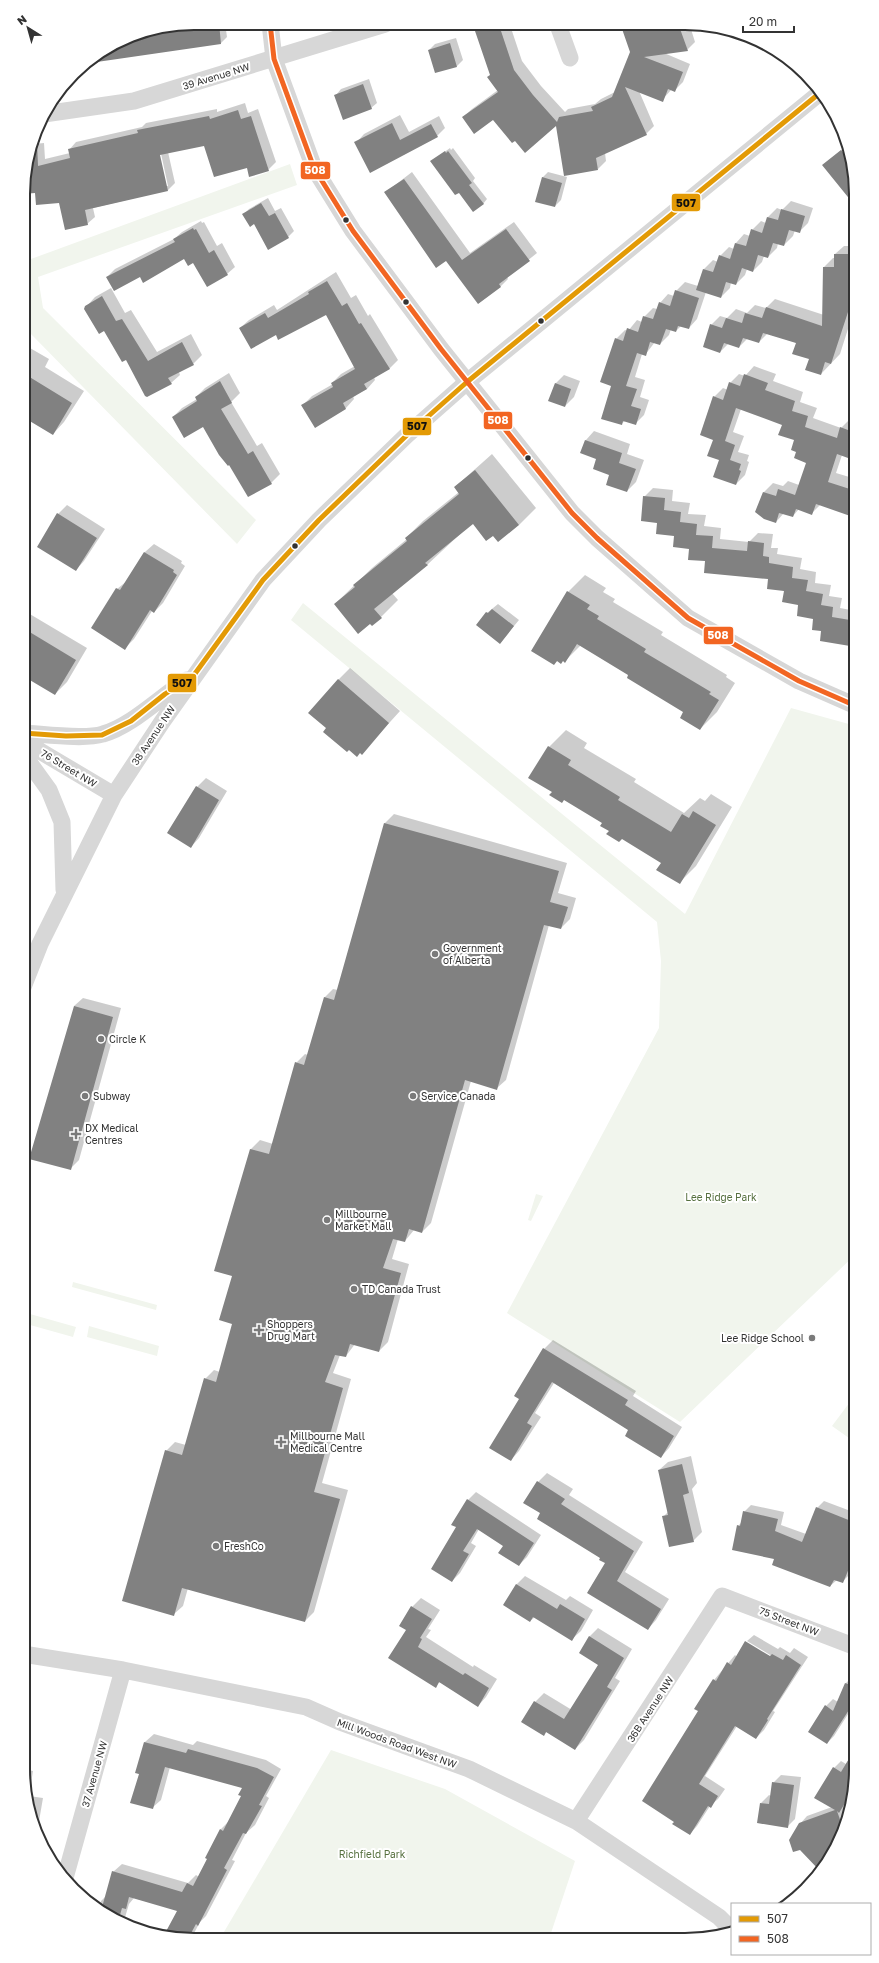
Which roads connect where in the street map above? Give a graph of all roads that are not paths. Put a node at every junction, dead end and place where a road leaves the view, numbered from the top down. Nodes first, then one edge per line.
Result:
1 (271, 30) edge
2 (365, 30) edge
3 (560, 30) edge
4 (274, 58) junction
5 (570, 58) dead end
6 (817, 96) edge
7 (51, 113) edge
8 (467, 382) junction
9 (194, 675) junction
10 (849, 703) edge
11 (30, 733) edge
12 (30, 745) edge
13 (30, 764) edge
14 (114, 795) junction
15 (64, 894) junction
16 (30, 969) edge
17 (722, 1596) joint
18 (849, 1644) edge
19 (30, 1655) edge
20 (123, 1670) junction
21 (576, 1822) junction
22 (67, 1872) edge
23 (729, 1927) edge

1 - 4 street
2 - 4 street, 39 Avenue NW
3 - 5 street
4 - 7 street, 39 Avenue NW
4 - 8 street
6 - 8 street, 38 Avenue NW
8 - 9 street, 38 Avenue NW
8 - 10 street
9 - 11 street
9 - 14 street, 38 Avenue NW
12 - 14 street, 76 Street NW
13 - 15 street
14 - 15 street, 38 Avenue NW
15 - 16 street, 38 Avenue NW
17 - 18 street, 75 Street NW
17 - 21 street, 36B Avenue NW
19 - 20 street, Mill Woods Road West NW
20 - 21 street, Mill Woods Road West NW
20 - 22 street, 37 Avenue NW
21 - 23 street, Mill Woods Road West NW

